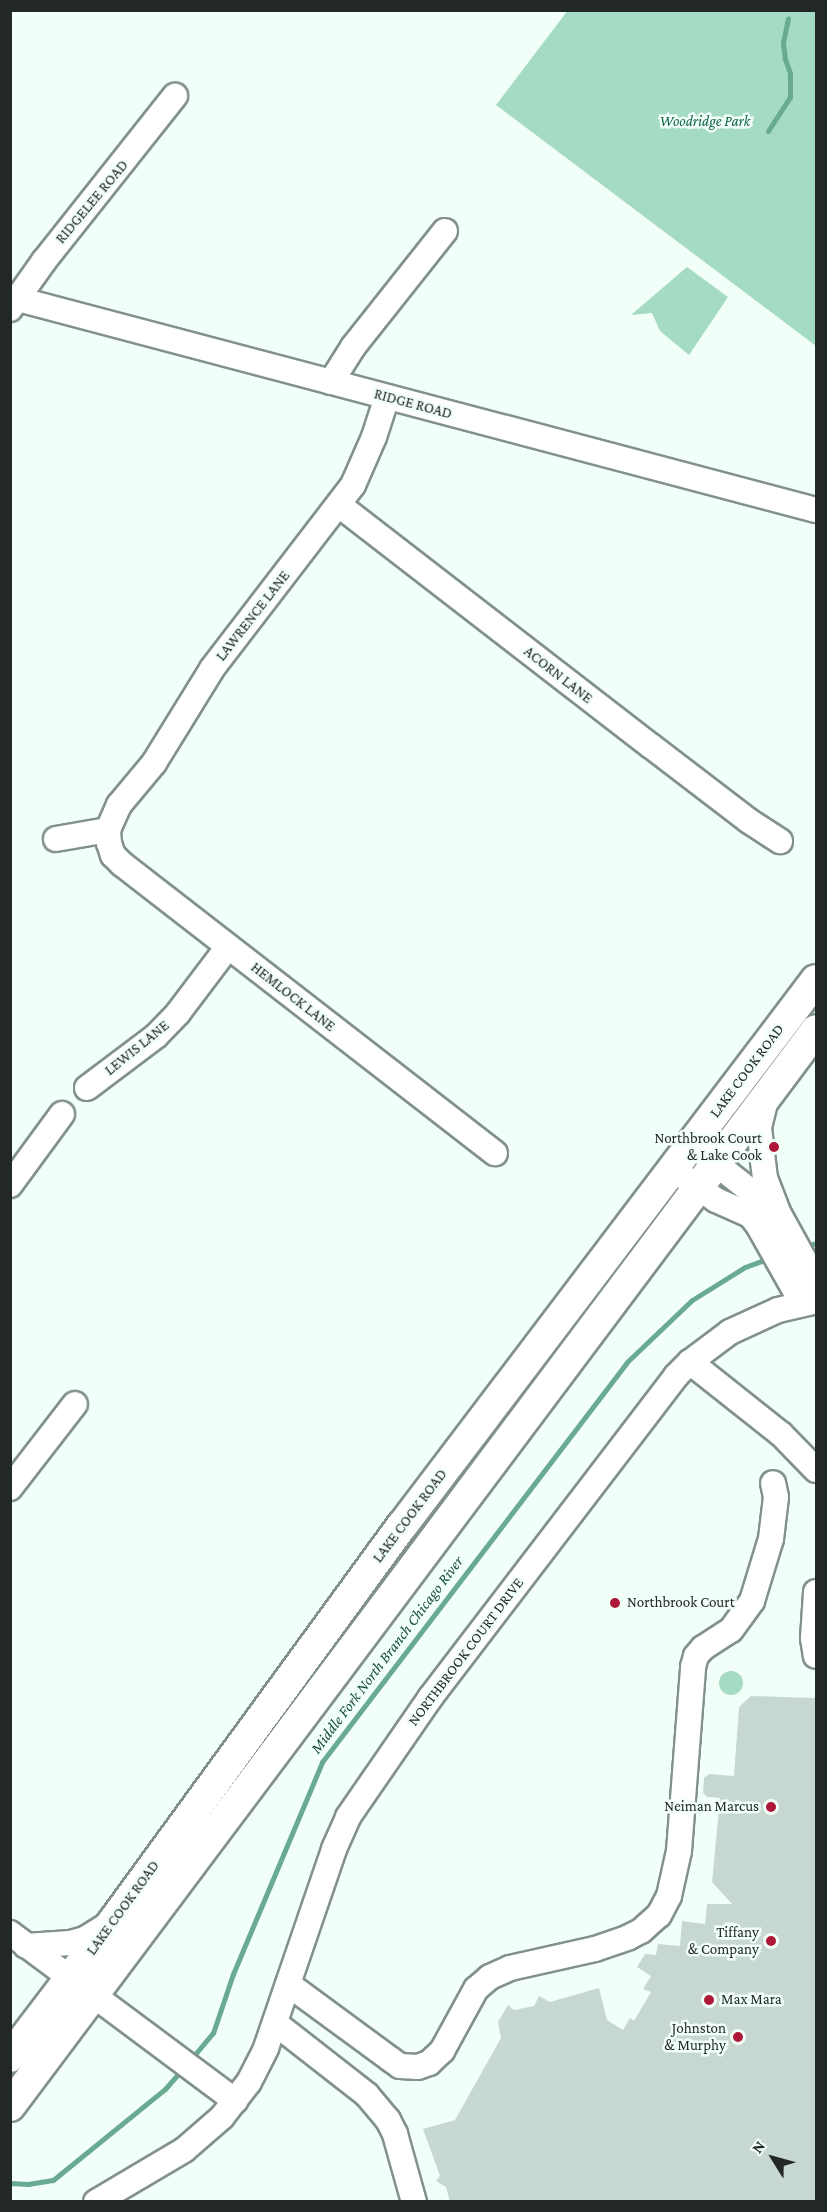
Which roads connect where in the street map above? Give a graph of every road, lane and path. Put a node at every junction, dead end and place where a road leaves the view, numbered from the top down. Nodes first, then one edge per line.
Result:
1 (175, 96) dead end
2 (445, 231) dead end
3 (13, 301) edge
4 (331, 382) junction
5 (387, 397) junction
6 (339, 505) junction
7 (816, 510) edge
8 (108, 830) junction
9 (56, 839) dead end
10 (780, 841) dead end
11 (228, 947) junction
12 (816, 980) edge
13 (816, 1030) edge
14 (87, 1088) dead end
15 (766, 1096) junction
16 (62, 1114) dead end
17 (692, 1144) junction
18 (495, 1153) dead end
19 (717, 1163) junction
20 (673, 1169) junction
21 (10, 1185) edge
22 (698, 1186) junction
23 (769, 1219) junction
24 (805, 1276) edge
25 (809, 1302) edge
26 (690, 1362) junction
27 (75, 1404) dead end
28 (816, 1470) edge
29 (773, 1483) dead end
30 (10, 1488) edge
31 (816, 1592) edge
32 (816, 1656) edge
33 (115, 1919) junction
34 (18, 1940) edge
35 (288, 1984) junction
36 (93, 1996) junction
37 (275, 2023) junction
38 (10, 2057) edge
39 (235, 2102) junction
40 (10, 2106) edge
41 (96, 2202) edge
42 (414, 2202) edge

1 - 3 street, RIDGELEE ROAD
2 - 4 street
3 - 4 street, RIDGE ROAD
4 - 5 street, RIDGE ROAD
5 - 6 street, LAWRENCE LANE
5 - 7 street, RIDGE ROAD
6 - 8 street, LAWRENCE LANE
6 - 10 street, ACORN LANE
8 - 9 street
8 - 11 street, HEMLOCK LANE
11 - 14 street, LEWIS LANE
11 - 18 street, HEMLOCK LANE
12 - 17 main road, LAKE COOK ROAD
13 - 15 main road, LAKE COOK ROAD
15 - 19 main road, LAKE COOK ROAD
15 - 23 street
16 - 21 street
17 - 19 street
17 - 20 main road, LAKE COOK ROAD
19 - 22 main road, LAKE COOK ROAD
19 - 23 street
20 - 22 street
20 - 33 main road, LAKE COOK ROAD
22 - 23 street
22 - 36 main road, LAKE COOK ROAD
23 - 24 street
24 - 25 street
25 - 26 street, NORTHBROOK COURT DRIVE
26 - 28 street
26 - 35 street, NORTHBROOK COURT DRIVE
27 - 30 street
29 - 35 street
31 - 32 street
33 - 34 street
33 - 36 main road, LAKE COOK ROAD
34 - 36 street
35 - 37 street, NORTHBROOK COURT DRIVE
36 - 38 main road, LAKE COOK ROAD
36 - 39 street
36 - 40 main road, LAKE COOK ROAD
37 - 39 street, NORTHBROOK COURT DRIVE
37 - 42 street
39 - 41 street, NORTHBROOK COURT DRIVE

